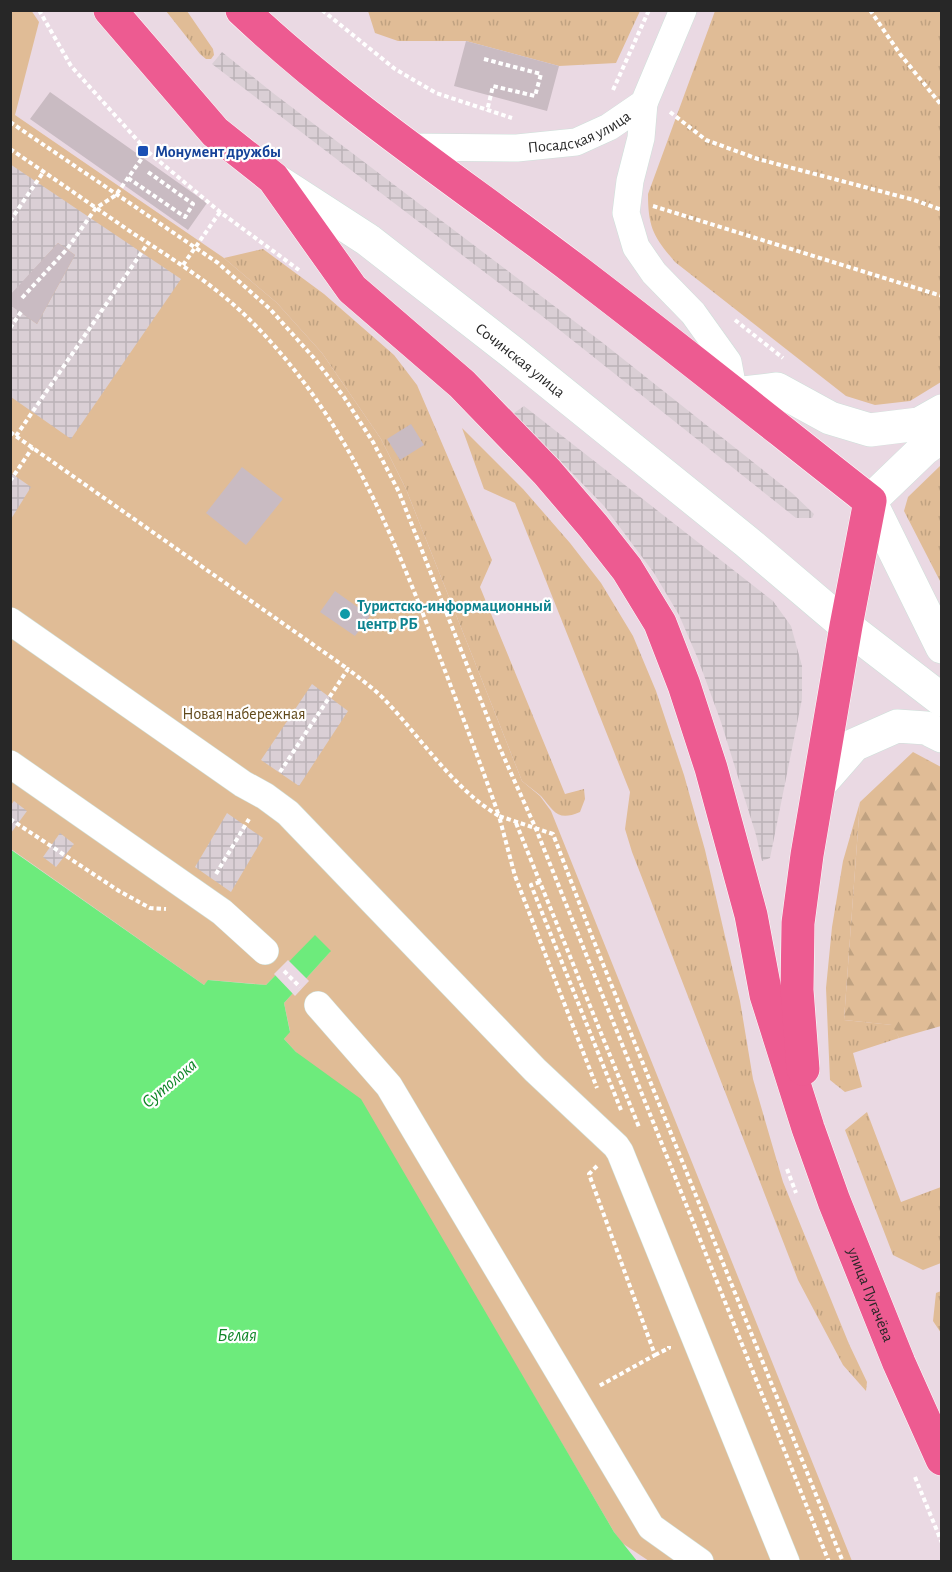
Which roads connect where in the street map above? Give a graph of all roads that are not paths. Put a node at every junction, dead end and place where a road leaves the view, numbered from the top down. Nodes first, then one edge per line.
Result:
1 (242, 10) edge
2 (683, 10) edge
3 (110, 12) edge
4 (656, 106) junction
5 (408, 147) junction
6 (273, 178) junction
7 (734, 394) junction
8 (942, 411) edge
9 (942, 436) edge
10 (870, 501) junction
11 (10, 621) edge
12 (846, 626) junction
13 (942, 647) edge
14 (942, 700) edge
15 (942, 736) edge
16 (10, 764) edge
17 (820, 784) junction
18 (265, 951) road end
19 (318, 1005) road end
20 (808, 1128) junction
21 (926, 1463) edge
22 (700, 1562) edge
23 (786, 1562) edge

1 - 5 main road
2 - 4 street, Посадская улица
3 - 6 main road, Сочинская улица
4 - 5 street, Посадская улица
4 - 7 street
5 - 7 main road
6 - 12 main road, Сочинская улица
6 - 20 main road
7 - 8 main road
7 - 10 main road
9 - 10 main road
10 - 12 main road
10 - 13 main road
11 - 23 street
12 - 14 main road, Сочинская улица
12 - 17 main road
15 - 17 main road
16 - 18 street
17 - 20 main road
19 - 22 street
20 - 21 main road, улица Пугачёва

